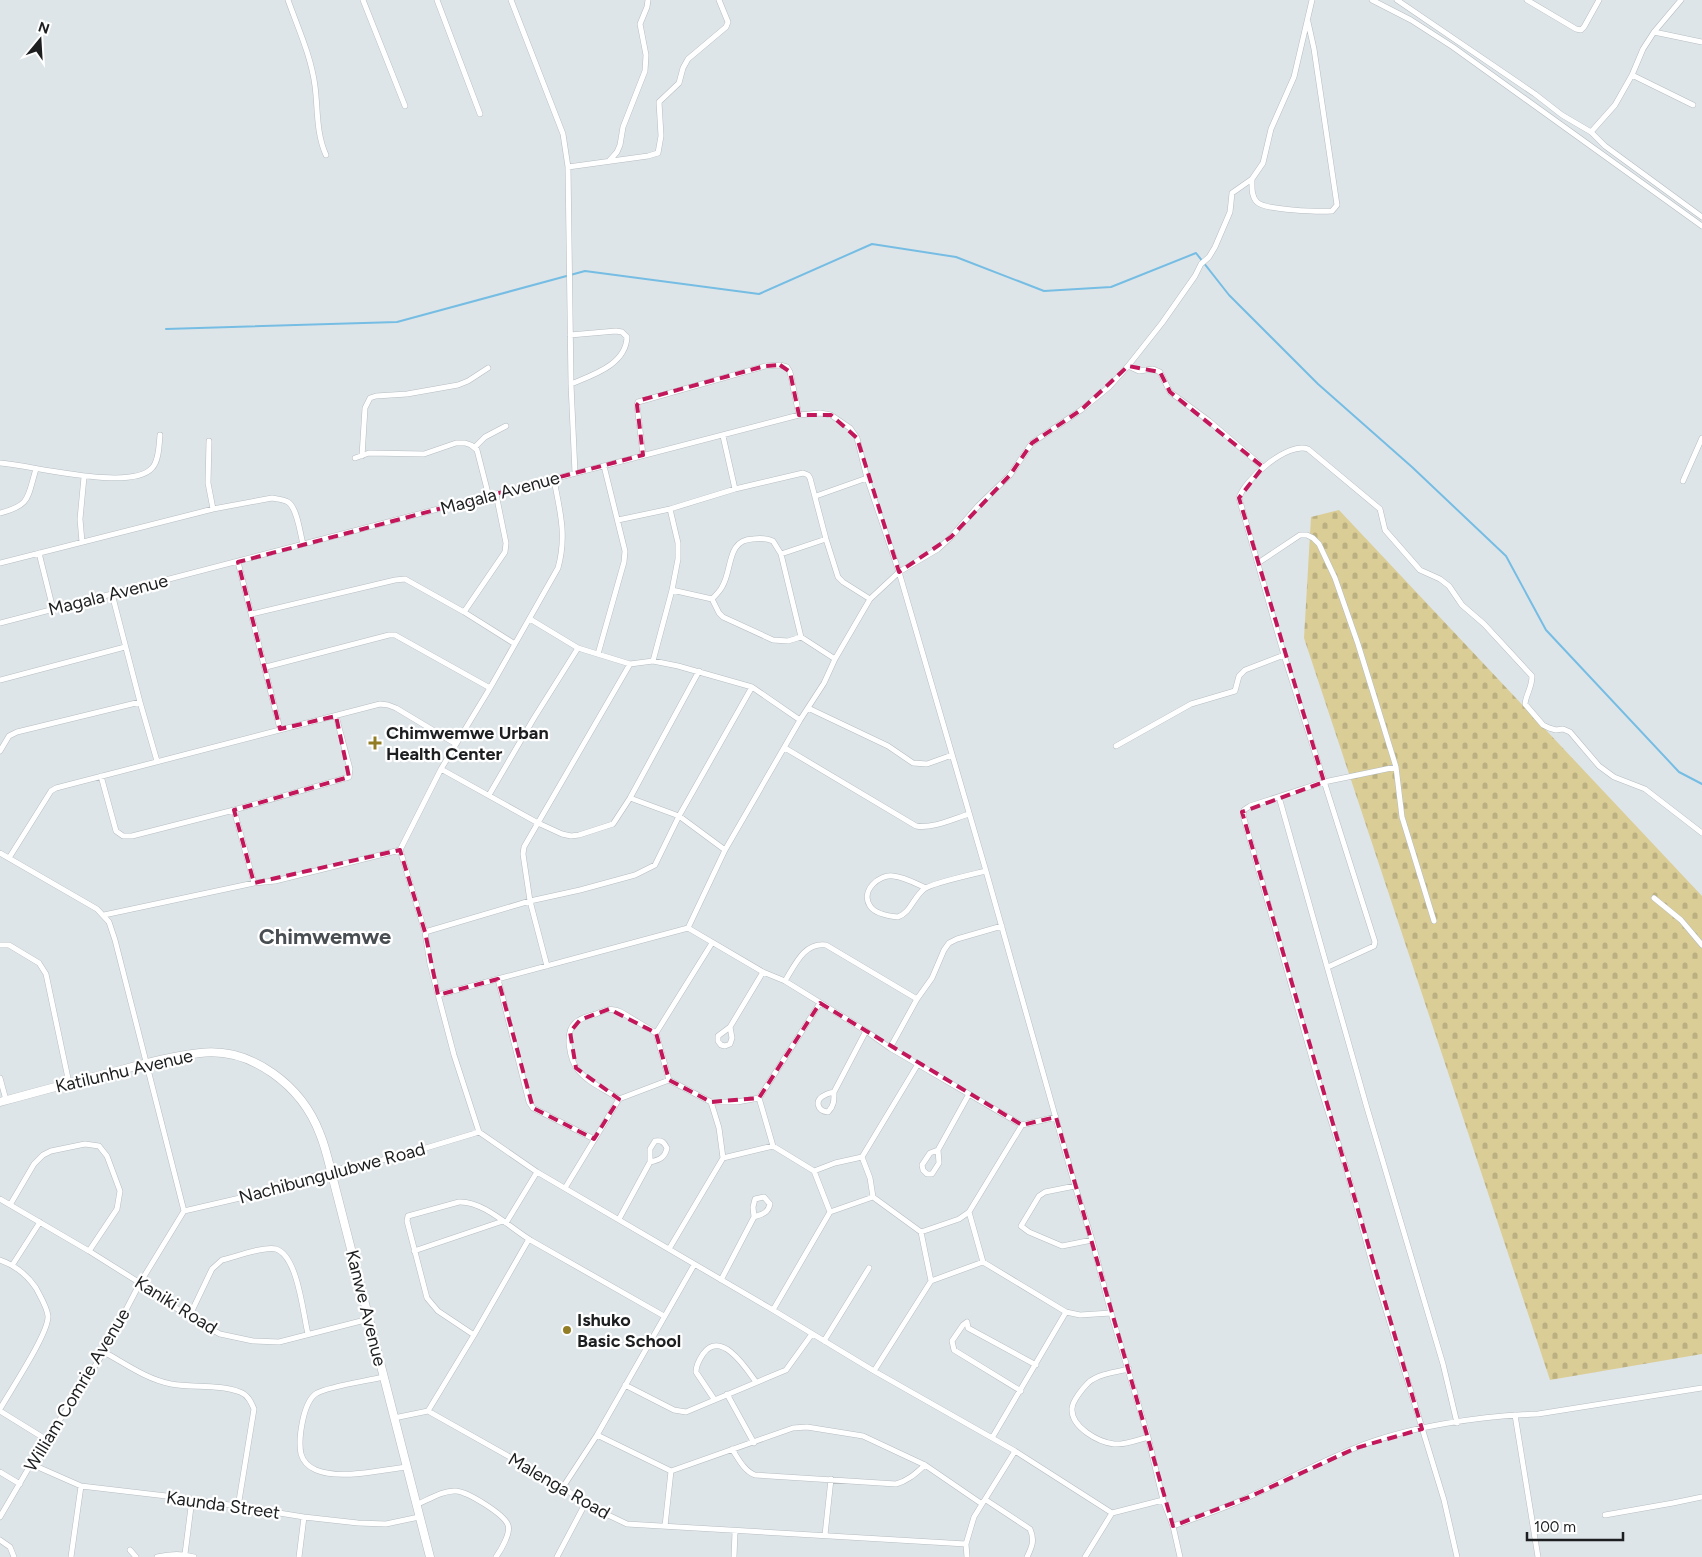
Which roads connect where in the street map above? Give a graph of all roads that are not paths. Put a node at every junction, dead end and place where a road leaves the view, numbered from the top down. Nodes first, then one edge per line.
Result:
1 (288, 0) edge
2 (363, 0) edge
3 (437, 0) edge
4 (511, 0) edge
5 (648, 0) edge
6 (719, 0) edge
7 (1312, 0) edge
8 (1372, 0) edge
9 (1397, 0) edge
10 (1527, 0) edge
11 (1599, 0) edge
12 (1681, 0) edge
13 (1308, 21) junction
14 (1654, 32) junction
15 (1702, 42) edge
16 (1632, 75) junction
17 (1693, 105) dead end
18 (404, 106) dead end
19 (480, 114) dead end
20 (1591, 132) junction
21 (326, 155) dead end
22 (608, 161) junction
23 (568, 167) junction
24 (1252, 179) junction
25 (1702, 217) edge
26 (1702, 226) edge
27 (570, 336) junction
28 (1128, 366) junction
29 (488, 368) dead end
30 (570, 384) junction
31 (799, 415) junction
32 (506, 426) dead end
33 (160, 435) dead end
34 (723, 436) junction
35 (1702, 438) edge
36 (209, 441) dead end
37 (475, 447) junction
38 (362, 456) junction
39 (643, 456) junction
40 (355, 458) dead end
41 (0, 463) edge
42 (604, 466) junction
43 (1264, 467) junction
44 (36, 469) junction
45 (575, 473) junction
46 (84, 477) junction
47 (867, 478) junction
48 (554, 480) junction
49 (1683, 481) dead end
50 (735, 489) junction
51 (496, 494) junction
52 (489, 496) junction
53 (816, 496) junction
54 (213, 509) junction
55 (670, 509) junction
56 (0, 513) edge
57 (618, 520) junction
58 (826, 539) junction
59 (82, 542) junction
60 (303, 544) junction
61 (39, 553) junction
62 (781, 554) junction
63 (238, 562) junction
64 (1258, 563) junction
65 (0, 564) edge
66 (899, 572) junction
67 (672, 590) junction
68 (112, 594) junction
69 (712, 599) junction
70 (870, 599) junction
71 (53, 609) junction
72 (464, 612) junction
73 (252, 614) junction
74 (530, 619) junction
75 (0, 623) edge
76 (801, 637) junction
77 (515, 644) junction
78 (125, 647) junction
79 (578, 648) junction
80 (598, 654) junction
81 (1284, 655) junction
82 (835, 659) junction
83 (653, 661) junction
84 (630, 664) junction
85 (266, 667) junction
86 (699, 671) junction
87 (0, 680) edge
88 (752, 687) junction
89 (490, 688) junction
90 (140, 702) junction
91 (808, 708) junction
92 (336, 716) junction
93 (800, 720) junction
94 (280, 730) junction
95 (456, 744) junction
96 (1116, 746) dead end
97 (785, 748) junction
98 (0, 751) edge
99 (952, 755) junction
100 (157, 761) junction
101 (1396, 767) junction
102 (441, 769) junction
103 (101, 776) junction
104 (1324, 782) junction
105 (489, 795) junction
106 (1279, 797) junction
107 (630, 798) junction
108 (234, 810) junction
109 (969, 814) junction
110 (679, 816) junction
111 (538, 823) junction
112 (1702, 833) edge
113 (400, 850) junction
114 (725, 850) junction
115 (0, 853) edge
116 (10, 858) junction
117 (986, 870) junction
118 (254, 883) junction
119 (926, 888) junction
120 (1654, 898) dead end
121 (530, 901) junction
122 (104, 916) junction
123 (1434, 921) dead end
124 (1002, 926) junction
125 (688, 928) junction
126 (425, 932) junction
127 (712, 943) junction
128 (0, 945) edge
129 (1702, 946) edge
130 (547, 966) junction
131 (1328, 967) junction
132 (763, 972) junction
133 (498, 979) junction
134 (785, 981) junction
135 (438, 995) junction
136 (917, 1000) junction
137 (820, 1003) junction
138 (730, 1027) dead end
139 (866, 1031) junction
140 (656, 1033) junction
141 (890, 1048) junction
142 (146, 1063) junction
143 (918, 1064) junction
144 (275, 1074) joint
145 (0, 1078) edge
146 (669, 1080) junction
147 (69, 1084) junction
148 (834, 1092) dead end
149 (969, 1094) junction
150 (759, 1098) junction
151 (619, 1099) junction
152 (3, 1101) edge
153 (711, 1102) junction
154 (1056, 1117) junction
155 (1022, 1125) junction
156 (479, 1132) junction
157 (594, 1139) junction
158 (773, 1146) junction
159 (938, 1150) junction
160 (862, 1157) junction
161 (723, 1158) junction
162 (650, 1162) junction
163 (331, 1171) junction
164 (814, 1171) junction
165 (537, 1172) junction
166 (1075, 1186) junction
167 (565, 1188) junction
168 (873, 1197) junction
169 (0, 1199) edge
170 (10, 1205) junction
171 (184, 1211) junction
172 (830, 1212) junction
173 (969, 1212) junction
174 (754, 1217) dead end
175 (619, 1219) junction
176 (40, 1222) junction
177 (505, 1222) junction
178 (921, 1232) junction
179 (529, 1239) junction
180 (1092, 1240) junction
181 (669, 1249) junction
182 (89, 1251) junction
183 (414, 1251) junction
184 (0, 1260) edge
185 (983, 1262) junction
186 (13, 1264) junction
187 (694, 1265) junction
188 (869, 1268) dead end
189 (721, 1280) junction
190 (931, 1281) junction
191 (140, 1283) junction
192 (774, 1310) junction
193 (1066, 1312) junction
194 (1111, 1313) junction
195 (664, 1316) junction
196 (189, 1317) junction
197 (368, 1319) junction
198 (308, 1334) junction
199 (474, 1334) junction
200 (812, 1334) junction
201 (824, 1341) junction
202 (104, 1352) junction
203 (1036, 1365) junction
204 (1129, 1369) junction
205 (874, 1371) junction
206 (383, 1377) junction
207 (756, 1382) junction
208 (625, 1385) junction
209 (1702, 1388) edge
210 (1021, 1391) junction
211 (727, 1394) junction
212 (714, 1399) junction
213 (0, 1410) edge
214 (428, 1411) junction
215 (1515, 1415) junction
216 (394, 1418) junction
217 (1457, 1423) junction
218 (1422, 1428) junction
219 (597, 1434) junction
220 (1148, 1437) junction
221 (992, 1438) junction
222 (47, 1440) junction
223 (754, 1443) junction
224 (732, 1448) junction
225 (1015, 1451) junction
226 (31, 1464) junction
227 (925, 1465) junction
228 (406, 1467) junction
229 (671, 1471) junction
230 (0, 1472) edge
231 (831, 1479) junction
232 (20, 1484) junction
233 (81, 1486) junction
234 (563, 1488) junction
235 (1702, 1496) edge
236 (192, 1499) junction
237 (1163, 1500) junction
238 (984, 1502) junction
239 (585, 1504) junction
240 (416, 1505) junction
241 (238, 1507) junction
242 (1112, 1513) junction
243 (1605, 1515) dead end
244 (0, 1517) edge
245 (304, 1517) junction
246 (419, 1517) junction
247 (665, 1526) junction
248 (1172, 1526) junction
249 (735, 1532) junction
250 (825, 1535) junction
251 (0, 1540) edge
252 (966, 1544) junction
253 (130, 1550) dead end
254 (185, 1554) junction
255 (14, 1557) edge
256 (71, 1557) edge
257 (136, 1557) edge
258 (158, 1557) edge
259 (194, 1557) edge
260 (299, 1557) edge
261 (430, 1557) edge
262 (496, 1557) edge
263 (557, 1557) edge
264 (734, 1557) edge
265 (967, 1557) edge
266 (1027, 1557) edge
267 (1085, 1557) edge
268 (1180, 1557) edge
269 (1457, 1557) edge
270 (1538, 1557) edge

1 - 21 street
2 - 18 street
3 - 19 street
4 - 23 street
5 - 22 street
6 - 22 street
7 - 13 street
8 - 26 street
9 - 20 street
10 - 11 street
12 - 14 street
13 - 24 street
13 - 24 street
14 - 15 street
14 - 16 street
16 - 17 street
16 - 20 street
20 - 25 street
22 - 23 street
23 - 27 street
24 - 28 street
27 - 30 street
27 - 30 street
28 - 43 street
28 - 66 street
29 - 38 street
30 - 45 street
31 - 34 street, Magala Avenue
31 - 39 street
31 - 47 street, Magala Avenue
32 - 37 street
33 - 46 street
34 - 39 street, Magala Avenue
34 - 50 street
35 - 49 street
36 - 54 street
37 - 38 street
37 - 52 street
38 - 40 street
39 - 42 street, Magala Avenue
41 - 44 street
42 - 45 street, Magala Avenue
42 - 57 street
43 - 64 street
43 - 112 street
44 - 46 street
44 - 56 street
45 - 48 street, Magala Avenue
46 - 59 street
47 - 53 street
47 - 66 street, Magala Avenue
48 - 51 street, Magala Avenue
48 - 74 street
50 - 53 street
50 - 55 street
51 - 52 street, Magala Avenue
51 - 72 street
52 - 60 street, Magala Avenue
53 - 58 street
54 - 59 street
54 - 60 street
55 - 57 street
55 - 67 street
57 - 80 street
58 - 62 street
58 - 70 street
59 - 61 street
60 - 63 street, Magala Avenue
61 - 65 street
61 - 71 street
62 - 69 street
62 - 76 street
63 - 68 street, Magala Avenue
63 - 73 street
64 - 81 street
64 - 101 street
66 - 70 street
66 - 99 street, Magala Avenue
67 - 69 street
67 - 83 street
68 - 71 street, Magala Avenue
68 - 78 street
69 - 76 street
70 - 82 street
71 - 75 street, Magala Avenue
72 - 73 street
72 - 77 street
73 - 85 street
74 - 77 street
74 - 79 street
76 - 82 street
77 - 89 street
78 - 87 street
78 - 90 street
79 - 80 street
79 - 105 street
80 - 84 street
81 - 96 street
81 - 104 street
82 - 91 street
83 - 84 street
83 - 86 street
84 - 111 street
85 - 89 street
85 - 94 street
86 - 88 street
86 - 107 street
88 - 93 street
88 - 110 street
89 - 95 street
90 - 98 street
90 - 100 street
91 - 93 street
91 - 99 street
92 - 94 street
92 - 95 street
92 - 108 street
93 - 97 street
94 - 100 street
95 - 102 street
97 - 109 street
97 - 114 street
99 - 109 street, Magala Avenue
100 - 103 street
101 - 104 street
101 - 123 street
102 - 105 street
102 - 113 street
103 - 108 street
103 - 116 street
104 - 106 street
104 - 131 street
105 - 111 street
106 - 131 street
106 - 218 street
107 - 110 street
107 - 111 street
108 - 118 street
109 - 117 street, Magala Avenue
110 - 114 street
110 - 121 street
111 - 121 street
113 - 118 street
113 - 126 street
114 - 125 street
115 - 116 street
116 - 122 street
117 - 119 street
117 - 124 street, Magala Avenue
118 - 122 street
119 - 119 street
120 - 129 street
121 - 126 street
121 - 130 street
122 - 142 street
124 - 136 street
124 - 154 street, Magala Avenue
125 - 127 street
125 - 130 street
126 - 135 street
127 - 132 street
127 - 140 street
128 - 147 street
130 - 133 street
131 - 217 street
132 - 134 street
132 - 138 street
133 - 135 street
133 - 157 street
134 - 136 street
134 - 137 street
135 - 156 street
136 - 141 street
137 - 139 street
137 - 150 street
139 - 141 street
139 - 148 street
140 - 146 street
140 - 151 street
141 - 143 street
142 - 144 main road, Katilunhu Avenue
142 - 147 main road, Katilunhu Avenue
142 - 171 street
143 - 149 street
143 - 160 street
144 - 163 main road, Kanwe Avenue
145 - 152 street
146 - 151 street
146 - 153 street
147 - 152 main road, Katilunhu Avenue
149 - 155 street
149 - 159 street
150 - 153 street
150 - 158 street
151 - 157 street
153 - 161 street
154 - 155 street
154 - 166 street, Magala Avenue
155 - 173 street
156 - 163 street, Nachibungulubwe Road
156 - 165 street
157 - 167 street
158 - 161 street
158 - 164 street
159 - 159 street
160 - 164 street
160 - 168 street
161 - 181 street
162 - 162 street
162 - 175 street
163 - 171 street, Nachibungulubwe Road
163 - 197 main road, Kanwe Avenue
164 - 172 street
165 - 167 street
165 - 177 street
166 - 180 street, Magala Avenue
166 - 180 street
167 - 175 street
168 - 172 street
168 - 178 street
169 - 170 street, Kaniki Road
170 - 176 street, Kaniki Road
170 - 182 street
171 - 191 street, William Comrie Avenue
172 - 192 street
173 - 178 street
173 - 185 street
174 - 189 street
175 - 181 street
176 - 182 street, Kaniki Road
176 - 186 street
177 - 179 street
177 - 183 street
177 - 183 street
178 - 190 street
179 - 195 street
179 - 199 street
180 - 194 street, Magala Avenue
181 - 187 street
182 - 191 street, Kaniki Road
183 - 199 street
184 - 186 street
185 - 190 street
185 - 193 street
186 - 213 street
187 - 189 street
187 - 195 street
188 - 201 street
189 - 192 street
190 - 205 street
191 - 196 street, Kaniki Road
191 - 202 street, William Comrie Avenue
192 - 200 street
193 - 194 street
193 - 203 street
194 - 204 street, Magala Avenue
195 - 208 street
196 - 198 street, Kaniki Road
196 - 198 street
197 - 198 street, Kaniki Road
197 - 206 main road, Kanwe Avenue
199 - 214 street
200 - 201 street
200 - 207 street
201 - 205 street
202 - 222 street, William Comrie Avenue
202 - 241 street
203 - 210 street
203 - 210 street
204 - 220 street, Magala Avenue
204 - 220 street
205 - 221 street
206 - 216 main road, Kanwe Avenue
206 - 228 street
207 - 211 street
207 - 212 street
208 - 212 street
208 - 219 street
209 - 215 street
210 - 221 street
211 - 212 street
211 - 223 street
213 - 222 street
214 - 216 street
214 - 234 street, Malenga Road
215 - 217 street
215 - 270 street
216 - 228 main road, Kanwe Avenue
217 - 218 street
218 - 248 street
218 - 269 street
219 - 229 street
219 - 234 street
220 - 237 street, Magala Avenue
221 - 225 street
222 - 226 street, William Comrie Avenue
223 - 224 street
223 - 227 street
224 - 229 street
224 - 231 street
225 - 238 street
225 - 242 street
226 - 232 street, William Comrie Avenue
226 - 233 street, Kaunda Street
227 - 231 street
227 - 238 street
228 - 240 main road, Kanwe Avenue
229 - 247 street
230 - 232 street
231 - 250 street
232 - 244 street, William Comrie Avenue
233 - 236 street, Kaunda Street
233 - 256 street
234 - 239 street, Malenga Road
235 - 243 street
236 - 241 street, Kaunda Street
236 - 254 street
237 - 242 street
237 - 248 street, Magala Avenue
238 - 252 street
238 - 266 street
239 - 247 street, Malenga Road
239 - 263 street
240 - 246 main road, Kanwe Avenue
240 - 262 street
241 - 245 street, Kaunda Street
242 - 267 street
245 - 246 street, Kaunda Street
245 - 260 street
246 - 261 main road, Kanwe Avenue
247 - 249 street, Malenga Road
248 - 268 street, Magala Avenue
249 - 250 street, Malenga Road
249 - 264 street
250 - 252 street, Malenga Road
251 - 255 street
252 - 265 street
253 - 257 street
254 - 258 street
254 - 259 street

